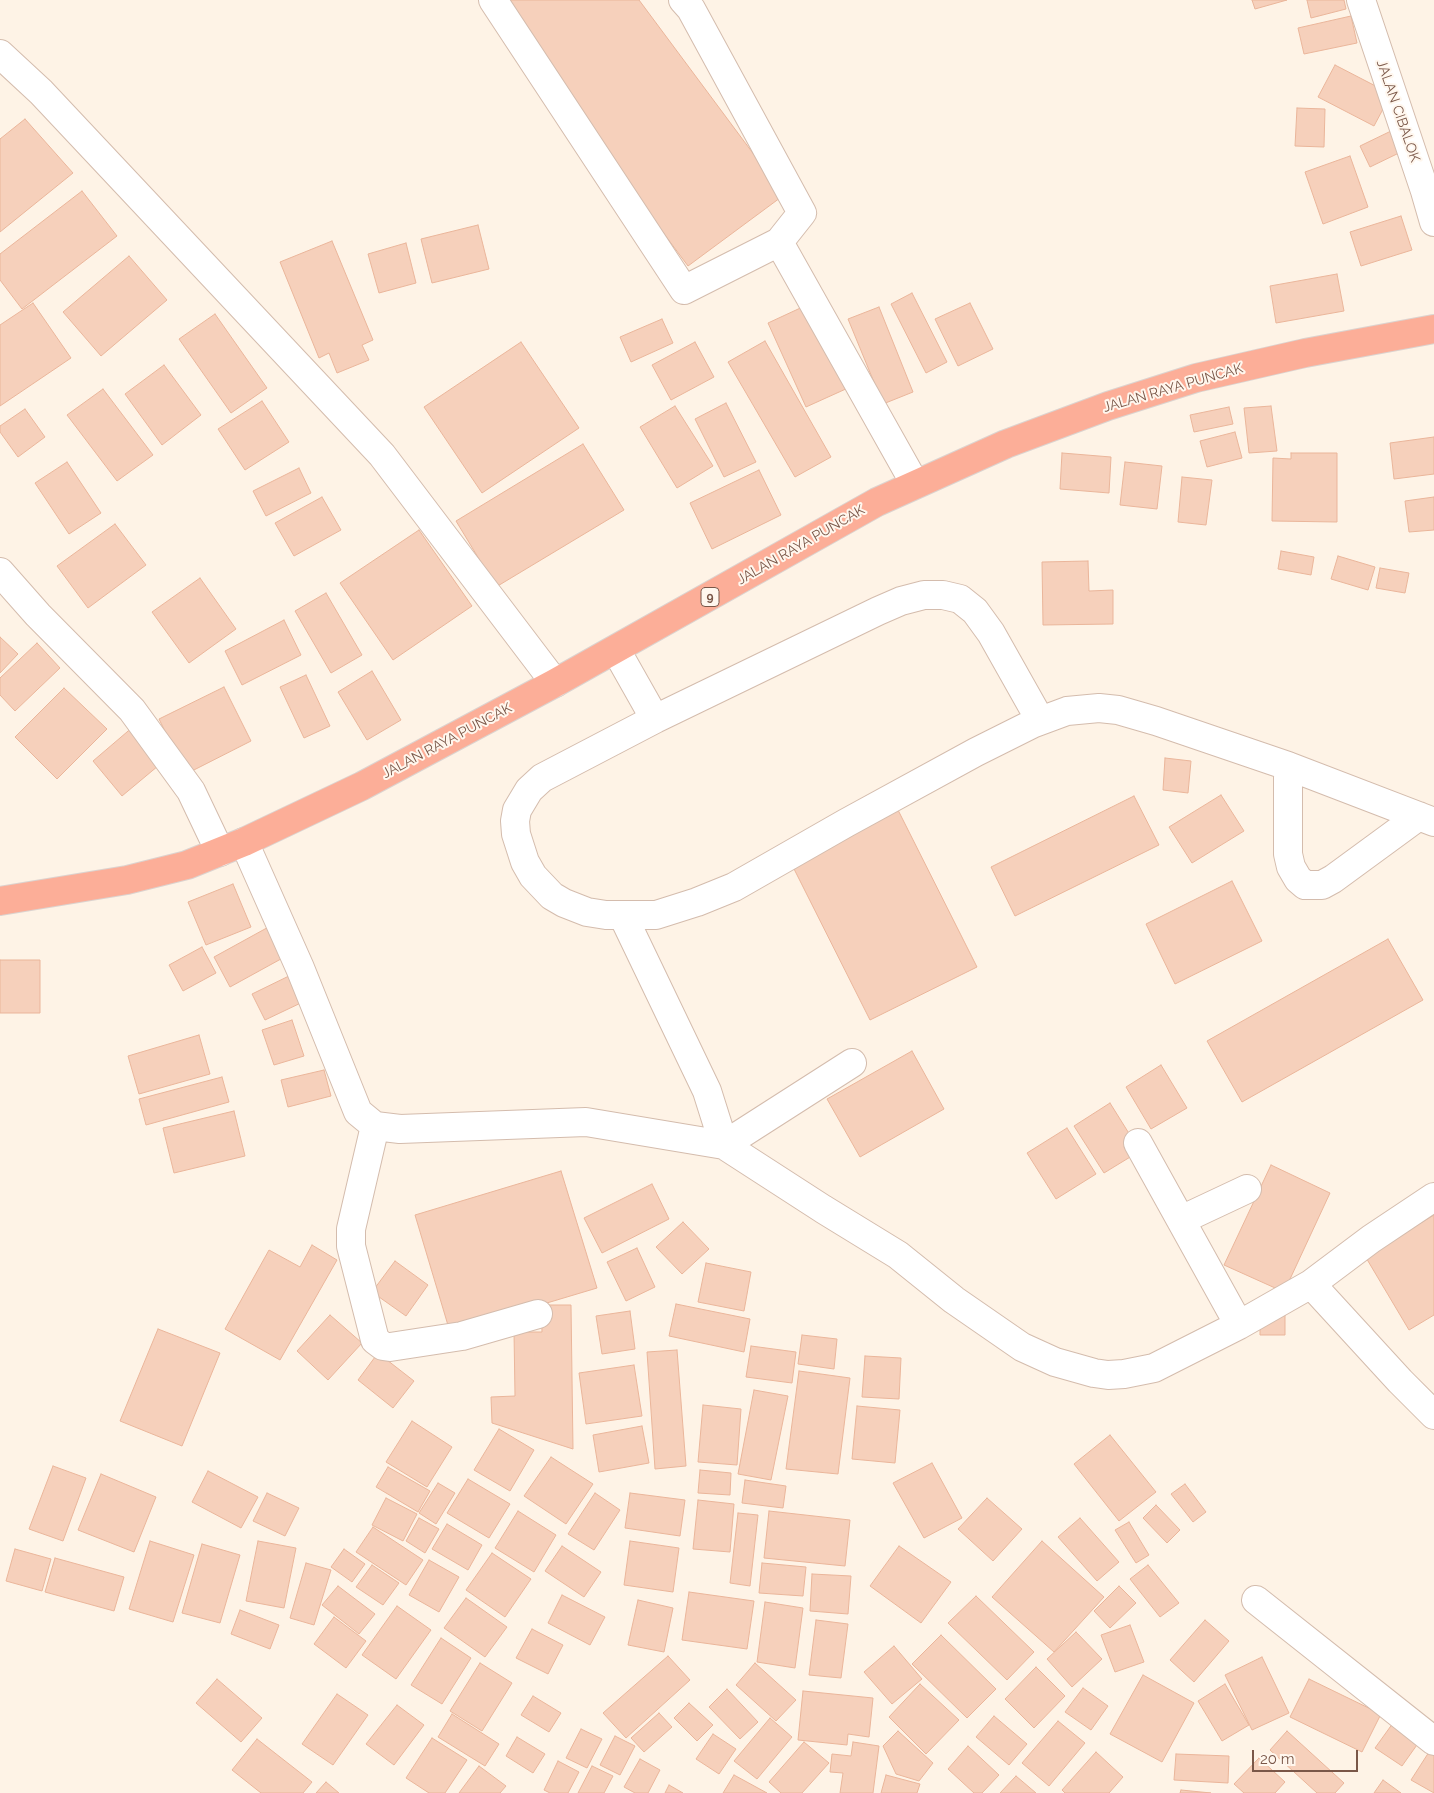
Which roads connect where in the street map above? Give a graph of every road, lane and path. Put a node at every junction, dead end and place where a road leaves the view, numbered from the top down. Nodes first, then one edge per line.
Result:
1 (493, 0) edge
2 (683, 0) edge
3 (1361, 0) edge
4 (0, 54) edge
5 (1434, 222) edge
6 (779, 242) junction
7 (1434, 329) edge
8 (915, 484) junction
9 (0, 572) edge
10 (616, 650) junction
11 (555, 683) junction
12 (655, 718) junction
13 (1040, 720) junction
14 (1288, 766) junction
15 (1426, 819) edge
16 (232, 847) junction
17 (0, 901) edge
18 (623, 916) junction
19 (852, 1062) dead end
20 (374, 1126) junction
21 (1138, 1143) dead end
22 (724, 1145) junction
23 (1247, 1189) dead end
24 (1434, 1197) edge
25 (1181, 1220) junction
26 (1310, 1284) junction
27 (538, 1314) dead end
28 (1239, 1325) junction
29 (1434, 1415) edge
30 (1256, 1600) dead end
31 (1434, 1741) edge

1 - 6 street
2 - 6 street
3 - 5 street, JALAN CIBALOK
4 - 11 street
6 - 8 street
7 - 8 highway, JALAN RAYA PUNCAK / 9
8 - 10 highway, JALAN RAYA PUNCAK / 9
9 - 16 street
10 - 11 highway, JALAN RAYA PUNCAK / 9
10 - 12 street
11 - 16 highway, JALAN RAYA PUNCAK / 9
12 - 13 street
12 - 18 street
13 - 14 street
13 - 18 street
14 - 15 street
14 - 15 street
16 - 17 highway, JALAN RAYA PUNCAK / 9
16 - 20 street
18 - 22 street
19 - 22 street
20 - 22 street
20 - 27 street
21 - 25 street
22 - 28 street
23 - 25 street
24 - 26 street
25 - 28 street
26 - 28 street
26 - 29 street
30 - 31 street

